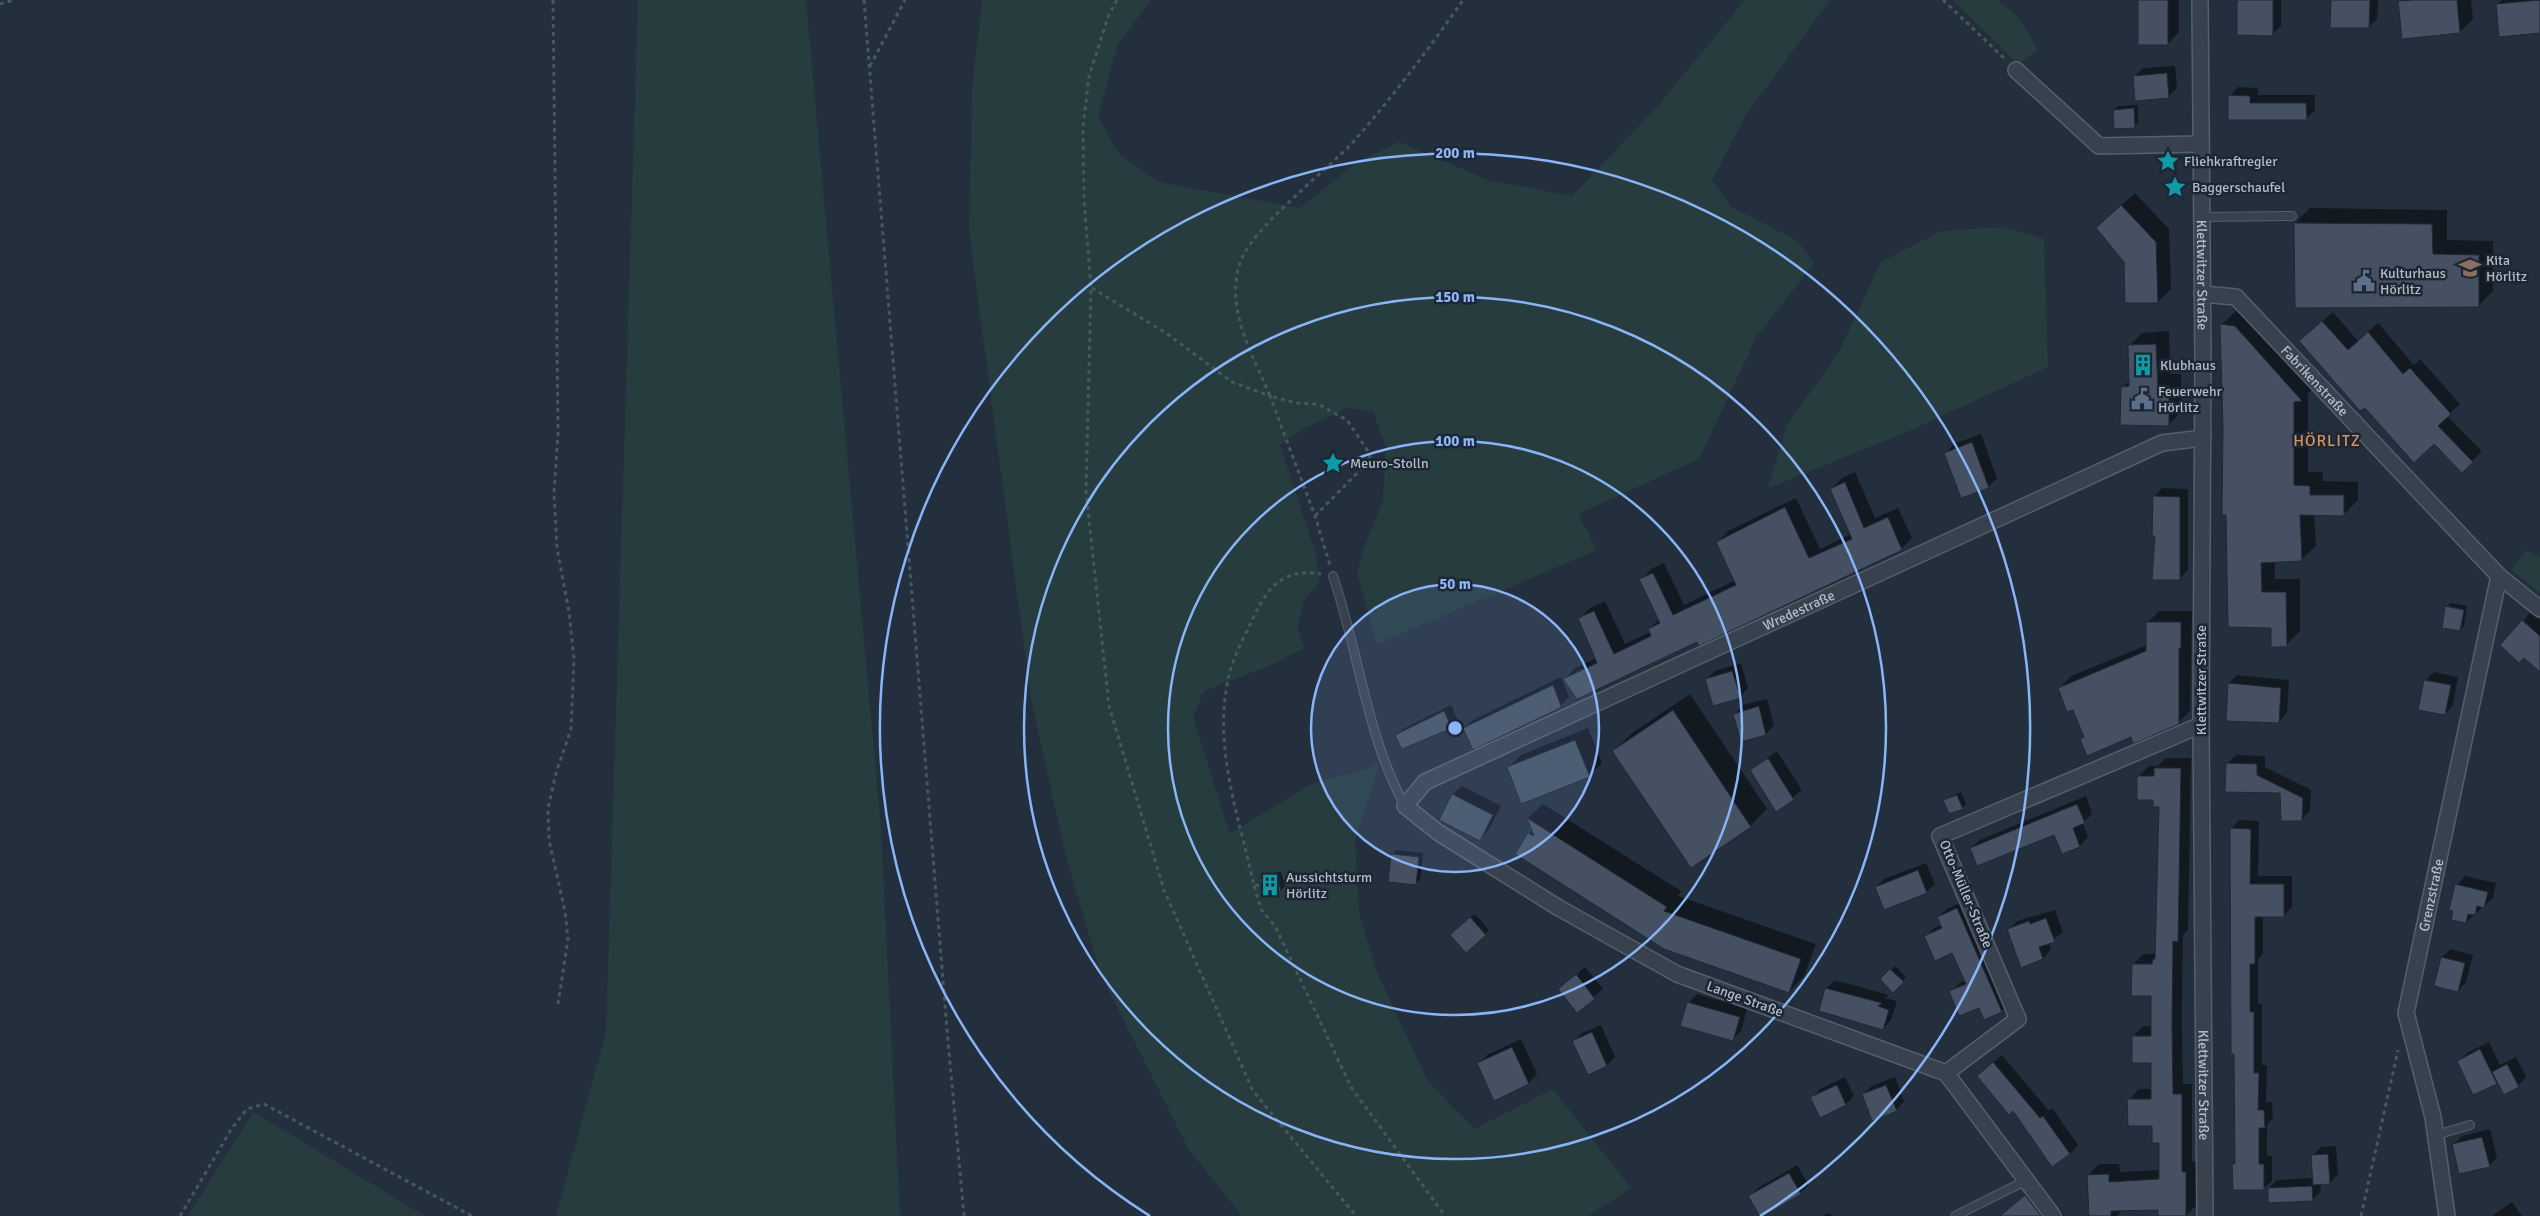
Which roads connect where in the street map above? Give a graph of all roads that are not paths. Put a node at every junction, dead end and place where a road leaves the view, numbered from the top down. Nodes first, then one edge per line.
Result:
1 (2200, 0) edge
2 (2016, 70) road end
3 (2200, 144) junction
4 (2292, 216) dead end
5 (2201, 217) junction
6 (2202, 294) junction
7 (2203, 438) junction
8 (1333, 576) road end
9 (2499, 576) junction
10 (2540, 609) edge
11 (2201, 726) junction
12 (1404, 806) junction
13 (1946, 1073) junction
14 (2470, 1125) dead end
15 (2436, 1135) junction
16 (2027, 1180) junction
17 (1955, 1216) edge
18 (2053, 1216) edge
19 (2205, 1216) edge
20 (2447, 1216) edge

1 - 3 street, Klettwitzer Straße
2 - 3 street
3 - 5 street, Klettwitzer Straße
4 - 5 lane
5 - 6 street, Klettwitzer Straße
6 - 7 street, Klettwitzer Straße
6 - 9 street, Fabrikenstraße
7 - 11 street, Klettwitzer Straße
7 - 12 street, Wredestraße
8 - 12 lane
9 - 10 street, Fabrikenstraße
9 - 15 street, Grenzstraße
11 - 13 street, Otto-Müller-Straße
11 - 19 street, Klettwitzer Straße
12 - 13 street, Lange Straße
13 - 16 street
14 - 15 lane
15 - 20 street, Grenzstraße
16 - 17 lane
16 - 18 street

